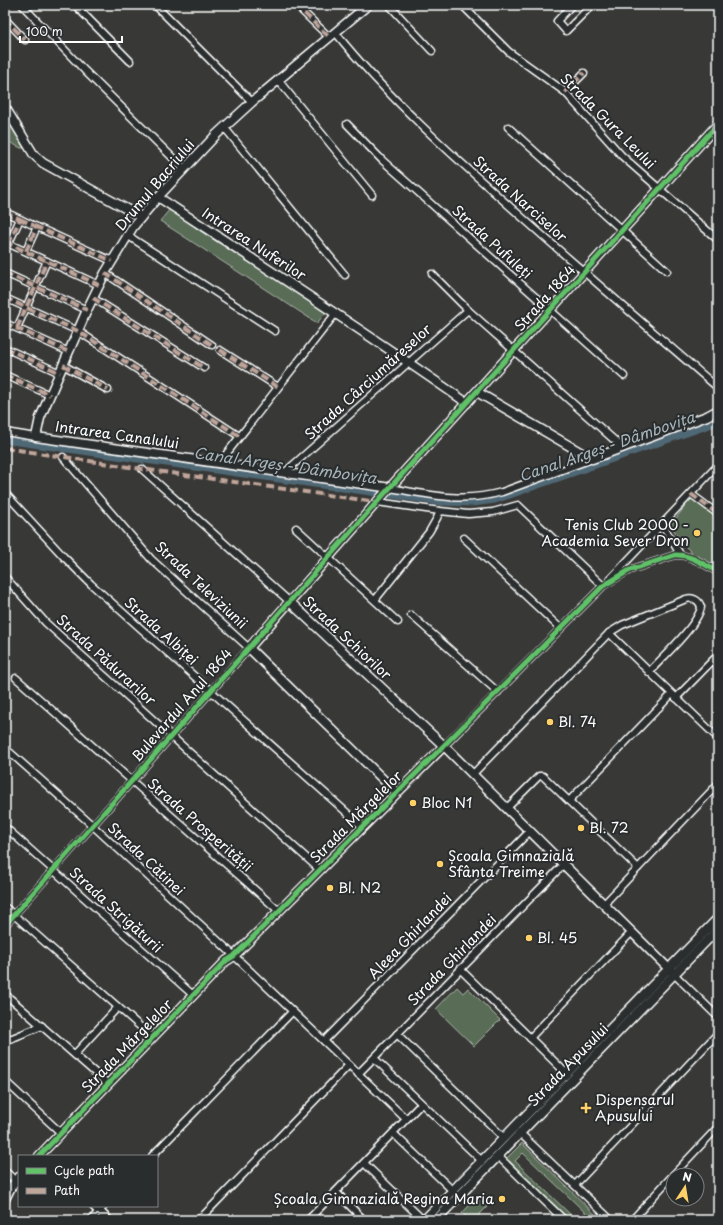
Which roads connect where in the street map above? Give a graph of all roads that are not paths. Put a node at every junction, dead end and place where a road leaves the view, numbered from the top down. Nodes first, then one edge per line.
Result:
1 (22, 5) edge
2 (74, 5) edge
3 (155, 5) edge
4 (296, 5) edge
5 (368, 5) edge
6 (389, 5) edge
7 (462, 5) edge
8 (572, 5) edge
9 (592, 5) edge
10 (5, 19) edge
11 (332, 34) junction
12 (25, 40) dead end
13 (432, 51) dead end
14 (130, 61) dead end
15 (584, 73) dead end
16 (278, 80) junction
17 (565, 92) junction
18 (252, 102) junction
19 (5, 107) edge
20 (347, 124) dead end
21 (718, 124) edge
22 (224, 127) junction
23 (508, 127) dead end
24 (184, 169) junction
25 (660, 188) junction
26 (372, 195) dead end
27 (158, 198) junction
28 (5, 212) edge
29 (141, 218) junction
30 (20, 219) junction
31 (37, 226) junction
32 (622, 230) junction
33 (127, 235) junction
34 (718, 240) edge
35 (7, 243) edge
36 (26, 251) junction
37 (47, 261) junction
38 (112, 261) junction
39 (667, 271) dead end
40 (584, 272) junction
41 (5, 273) edge
42 (105, 273) junction
43 (432, 274) dead end
44 (345, 275) dead end
45 (99, 285) junction
46 (36, 287) junction
47 (5, 298) edge
48 (93, 298) junction
49 (26, 308) junction
50 (87, 310) junction
51 (468, 310) junction
52 (550, 310) junction
53 (336, 313) junction
54 (5, 323) edge
55 (17, 328) junction
56 (275, 331) dead end
57 (78, 332) junction
58 (212, 344) dead end
59 (5, 348) edge
60 (220, 350) dead end
61 (69, 352) junction
62 (513, 352) junction
63 (408, 361) junction
64 (204, 368) dead end
65 (61, 369) junction
66 (5, 375) edge
67 (624, 376) dead end
68 (278, 387) junction
69 (718, 388) edge
70 (108, 390) dead end
71 (477, 392) junction
72 (50, 395) junction
73 (467, 403) junction
74 (718, 410) edge
75 (5, 432) edge
76 (239, 436) junction
77 (36, 437) junction
78 (622, 447) junction
79 (63, 457) dead end
80 (592, 459) junction
81 (225, 464) junction
82 (718, 465) edge
83 (142, 469) dead end
84 (284, 473) junction
85 (391, 488) junction
86 (5, 493) edge
87 (691, 494) junction
88 (378, 502) junction
89 (440, 512) junction
90 (718, 514) edge
91 (662, 524) junction
92 (296, 528) dead end
93 (464, 538) dead end
94 (680, 554) junction
95 (329, 557) junction
96 (718, 572) edge
97 (5, 577) edge
98 (603, 586) junction
99 (375, 600) junction
100 (290, 602) junction
101 (411, 614) dead end
102 (398, 622) dead end
103 (560, 628) junction
104 (609, 633) junction
105 (249, 648) junction
106 (718, 657) edge
107 (649, 672) junction
108 (16, 678) dead end
109 (210, 692) junction
110 (498, 692) junction
111 (674, 696) junction
112 (172, 736) junction
113 (718, 738) edge
114 (444, 746) junction
115 (5, 748) edge
116 (473, 774) junction
117 (132, 781) junction
118 (718, 784) edge
119 (397, 793) junction
120 (570, 801) junction
121 (507, 808) junction
122 (92, 825) junction
123 (5, 827) edge
124 (363, 827) junction
125 (530, 831) junction
126 (564, 864) junction
127 (638, 868) junction
128 (53, 870) junction
129 (320, 870) junction
130 (604, 904) junction
131 (5, 907) edge
132 (280, 911) junction
133 (14, 915) junction
134 (718, 918) edge
135 (5, 924) edge
136 (718, 929) edge
137 (632, 932) junction
138 (234, 956) junction
139 (460, 969) junction
140 (672, 971) junction
141 (5, 994) edge
142 (193, 995) junction
143 (118, 1007) junction
144 (292, 1012) junction
145 (718, 1017) edge
146 (42, 1026) junction
147 (718, 1033) edge
148 (397, 1034) junction
149 (152, 1037) junction
150 (530, 1038) junction
151 (5, 1041) edge
152 (324, 1041) junction
153 (75, 1054) junction
154 (374, 1058) junction
155 (349, 1065) junction
156 (358, 1074) junction
157 (570, 1076) junction
158 (5, 1081) edge
159 (108, 1084) junction
160 (421, 1104) junction
161 (406, 1119) junction
162 (718, 1127) edge
163 (517, 1130) junction
164 (61, 1133) junction
165 (393, 1133) junction
166 (507, 1141) junction
167 (41, 1155) edge
168 (153, 1155) edge
169 (498, 1156) junction
170 (482, 1161) junction
171 (364, 1163) junction
172 (680, 1167) edge
173 (5, 1171) edge
174 (17, 1179) edge
175 (665, 1184) edge
176 (575, 1185) junction
177 (453, 1191) junction
178 (336, 1192) junction
179 (5, 1199) edge
180 (99, 1208) edge
181 (91, 1220) edge
182 (108, 1220) edge
183 (199, 1220) edge
184 (308, 1220) edge
185 (364, 1220) edge
186 (424, 1220) edge
187 (436, 1220) edge
188 (564, 1220) edge
189 (611, 1220) edge
190 (632, 1220) edge

1 - 24 street
2 - 14 street
3 - 18 street
4 - 11 street, Strada Narciselor
5 - 11 street, Drumul Bacriului
6 - 13 street
7 - 17 street, Strada Gura Leului
8 - 9 street
10 - 12 street
11 - 16 street, Drumul Bacriului
11 - 40 street, Strada Narciselor
15 - 17 street
16 - 18 street, Drumul Bacriului
16 - 26 street
17 - 25 street, Strada Gura Leului
18 - 22 street, Drumul Bacriului
19 - 29 street
20 - 52 street, Strada Pufuleți
21 - 25 street, Strada 1864
22 - 24 street, Drumul Bacriului
22 - 44 street
23 - 32 street
24 - 27 street, Drumul Bacriului
25 - 32 street, Strada 1864
25 - 34 street, Strada Gura Leului
27 - 29 street, Drumul Bacriului
27 - 53 street, Intrarea Nuferilor
28 - 30 street
29 - 33 street, Drumul Bacriului
30 - 31 street
30 - 35 street
31 - 36 street
31 - 38 street
32 - 39 street
32 - 40 street, Strada 1864
33 - 38 street, Drumul Bacriului
33 - 56 street
35 - 36 street
36 - 37 street
37 - 45 street
37 - 46 street
38 - 42 street, Drumul Bacriului
40 - 52 street, Strada 1864
40 - 69 street, Strada Narciselor
41 - 46 street
42 - 45 street, Drumul Bacriului
42 - 58 street
43 - 51 street
45 - 48 street, Drumul Bacriului
46 - 49 street
46 - 50 street
47 - 49 street
48 - 50 street, Drumul Bacriului
48 - 64 street
49 - 55 street
49 - 57 street
50 - 57 street, Drumul Bacriului
51 - 62 street
51 - 63 street, Strada Cârciumăreselor
52 - 62 street, Strada 1864
52 - 67 street, Strada Pufuleți
53 - 63 street, Intrarea Nuferilor
53 - 68 street
54 - 55 street
55 - 61 street
57 - 61 street, Drumul Bacriului
57 - 76 street
59 - 65 street
60 - 68 street
61 - 65 street, Drumul Bacriului
62 - 71 street, Strada 1864
62 - 78 street
63 - 73 street, Intrarea Nuferilor
63 - 84 street, Strada Cârciumăreselor
65 - 70 street
65 - 72 street, Drumul Bacriului
66 - 72 street
68 - 76 street
71 - 73 street, Strada 1864
71 - 80 street
72 - 77 street, Drumul Bacriului
73 - 85 street, Strada 1864
74 - 78 street, Intrarea Canalului
75 - 77 street, Intrarea Canalului
76 - 81 street
77 - 81 street, Intrarea Canalului
78 - 80 street, Intrarea Canalului
79 - 105 street, Strada Televiziunii
80 - 85 street, Intrarea Canalului
81 - 84 street, Intrarea Canalului
82 - 87 street
83 - 100 street, Strada Schiorilor
84 - 85 street, Intrarea Canalului
85 - 88 street, Strada 1864
86 - 109 street, Strada Albiței
87 - 90 street
87 - 91 street
88 - 89 street
88 - 95 street, Bulevardul Anul 1864
89 - 98 street
89 - 99 street
91 - 94 street
91 - 98 street
92 - 95 street
93 - 103 street
94 - 96 street
94 - 98 street, Strada Mărgelelor
95 - 99 street
95 - 100 street, Bulevardul Anul 1864
97 - 112 street, Strada Pădurarilor
98 - 103 street, Strada Mărgelelor
99 - 102 street
100 - 105 street, Bulevardul Anul 1864
100 - 114 street, Strada Schiorilor
101 - 110 street
103 - 110 street, Strada Mărgelelor
104 - 107 street
104 - 107 street
104 - 116 street
105 - 109 street, Bulevardul Anul 1864
105 - 119 street, Strada Televiziunii
106 - 111 street
107 - 111 street
108 - 117 street, Strada Prosperității
109 - 112 street, Bulevardul Anul 1864
109 - 124 street, Strada Albiței
110 - 114 street, Strada Mărgelelor
111 - 113 street
111 - 120 street
112 - 117 street, Bulevardul Anul 1864
112 - 129 street, Strada Pădurarilor
114 - 116 street
114 - 119 street, Strada Mărgelelor
115 - 122 street, Strada Cătinei
116 - 121 street
117 - 122 street, Bulevardul Anul 1864
117 - 132 street, Strada Prosperității
118 - 127 street
119 - 124 street, Strada Mărgelelor
120 - 121 street
120 - 127 street
121 - 125 street
122 - 128 street, Bulevardul Anul 1864
122 - 138 street, Strada Cătinei
123 - 128 street, Strada Strigăturii
124 - 129 street, Strada Mărgelelor
125 - 126 street
125 - 152 street, Aleea Ghirlandei
126 - 130 street
126 - 139 street, Strada Ghirlandei
127 - 130 street
128 - 133 street, Bulevardul Anul 1864
128 - 142 street, Strada Strigăturii
129 - 132 street, Strada Mărgelelor
130 - 137 street
131 - 133 street
132 - 138 street, Strada Mărgelelor
133 - 135 street, Bulevardul Anul 1864
133 - 143 street
134 - 140 street, Strada Apusului
136 - 140 street, Strada Apusului
137 - 140 street
137 - 150 street
138 - 142 street, Strada Mărgelelor
138 - 144 street, Strada Cătinei
139 - 148 street, Strada Ghirlandei
139 - 150 street
140 - 145 street
140 - 157 street, Strada Apusului
141 - 146 street
142 - 149 street, Strada Mărgelelor
143 - 149 street
143 - 153 street
144 - 152 street, Strada Cătinei
144 - 168 street
146 - 151 street
146 - 153 street
147 - 176 street
148 - 154 street, Strada Ghirlandei
148 - 166 street
149 - 159 street, Strada Mărgelelor
150 - 157 street
152 - 155 street, Strada Cătinei
153 - 159 street
154 - 156 street, Strada Ghirlandei
154 - 160 street
155 - 156 street, Strada Cătinei
155 - 183 street
156 - 161 street, Strada Cătinei
157 - 163 street, Strada Apusului
158 - 164 street
159 - 164 street, Strada Mărgelelor
160 - 161 street
160 - 170 street
161 - 165 street
162 - 172 street
163 - 166 street, Strada Apusului
163 - 176 street
164 - 167 street, Strada Mărgelelor
165 - 171 street
165 - 177 street
166 - 169 street, Strada Apusului
166 - 170 street, Strada Apusului
169 - 187 street, Strada Apusului
169 - 188 street
170 - 177 street, Strada Apusului
171 - 178 street
171 - 186 street
173 - 174 street
174 - 179 street
175 - 190 street
176 - 189 street
177 - 186 street, Strada Apusului
178 - 184 street
178 - 185 street
180 - 181 street
180 - 182 street

